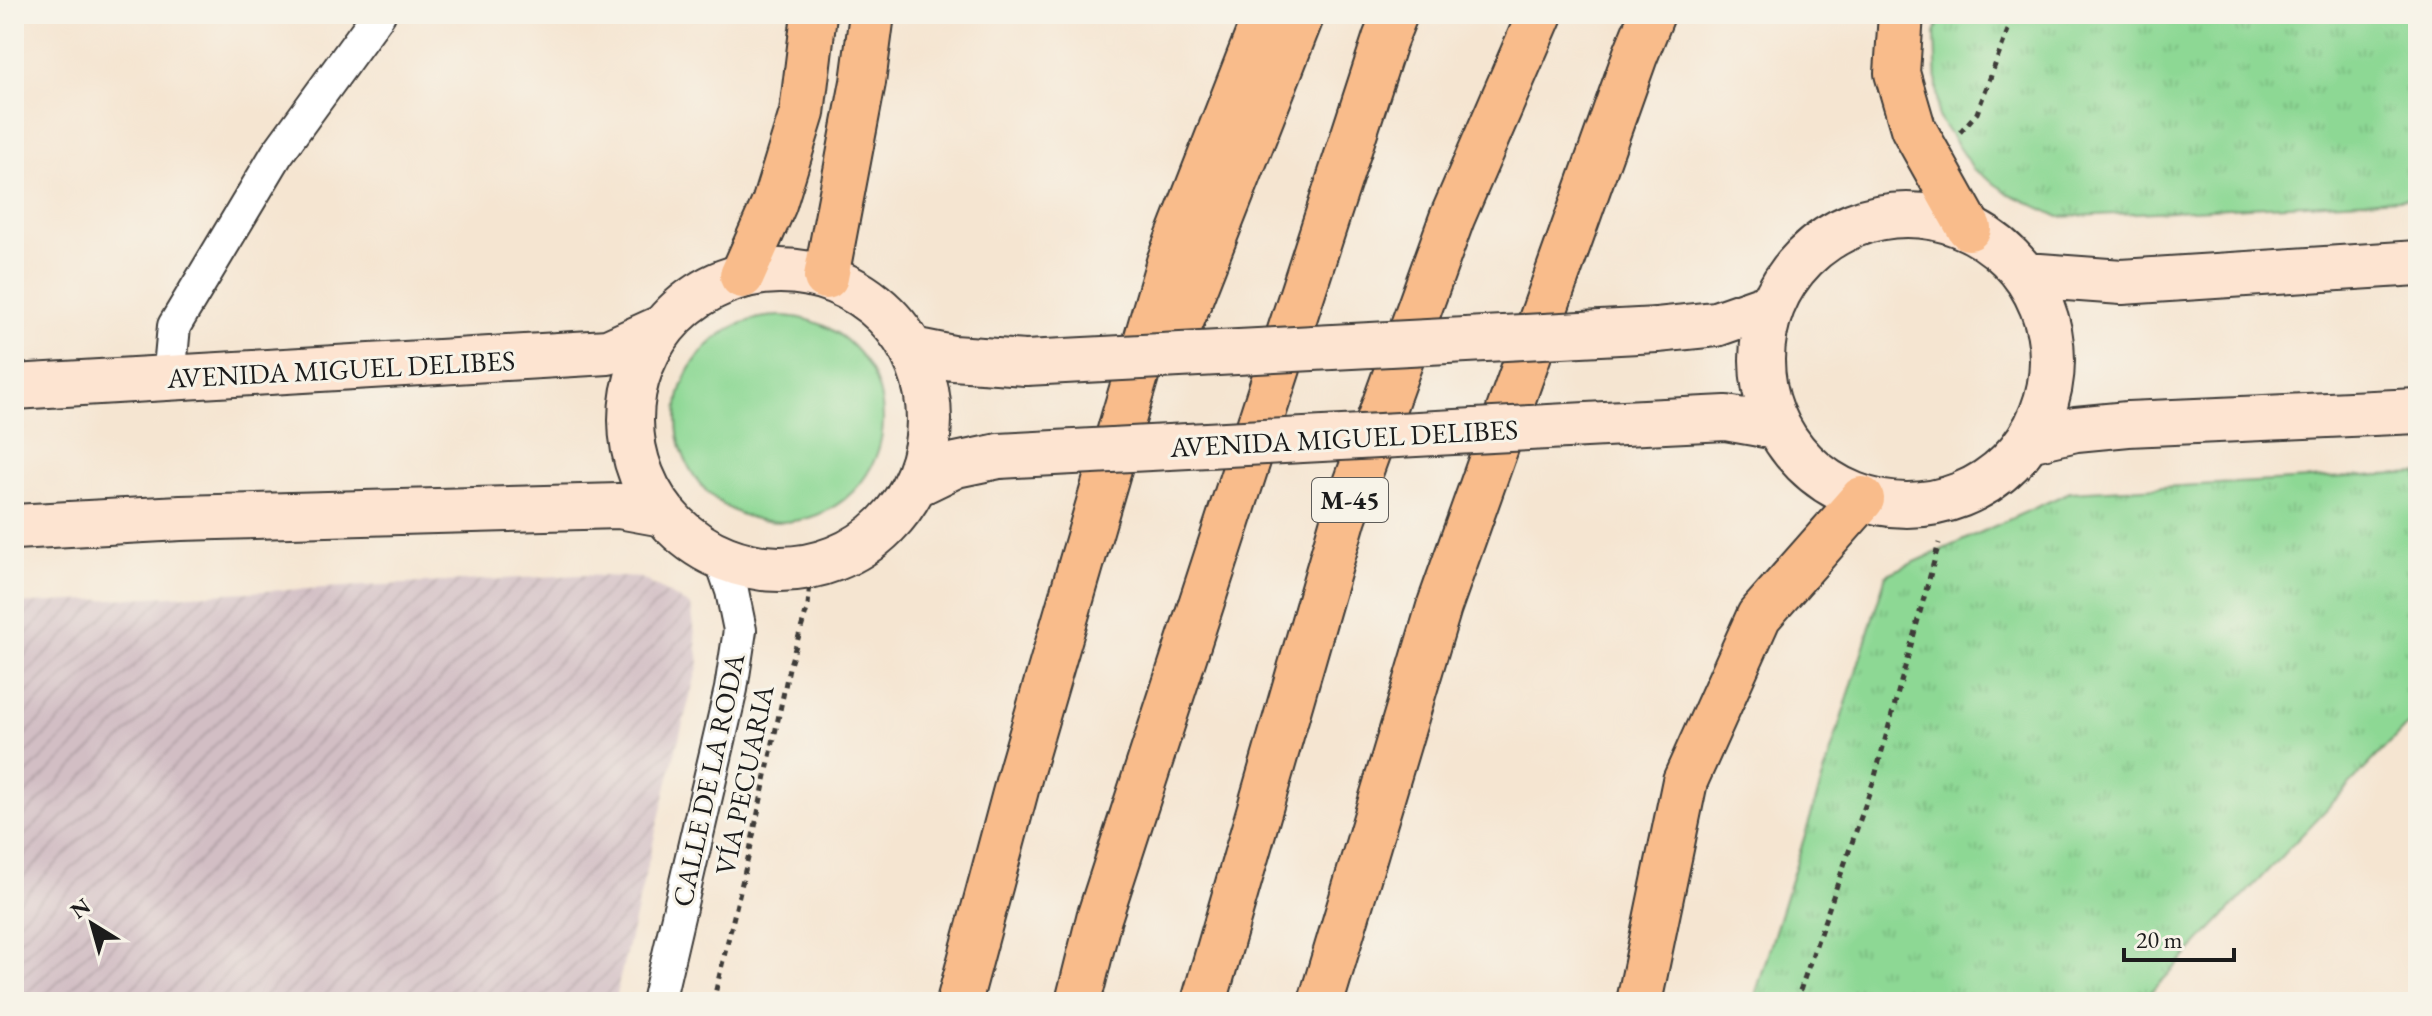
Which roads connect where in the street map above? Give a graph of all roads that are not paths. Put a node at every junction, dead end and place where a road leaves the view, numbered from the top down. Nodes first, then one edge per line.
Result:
1 (379, 14) edge
2 (814, 14) edge
3 (872, 14) edge
4 (1266, 14) edge
5 (1302, 14) edge
6 (1395, 14) edge
7 (1540, 14) edge
8 (1652, 14) edge
9 (1901, 14) edge
10 (1969, 228) junction
11 (2418, 263) edge
12 (2026, 275) junction
13 (742, 276) junction
14 (826, 277) junction
15 (1773, 304) junction
16 (663, 327) junction
17 (913, 350) junction
18 (169, 379) junction
19 (14, 387) edge
20 (2418, 411) edge
21 (1777, 427) junction
22 (2029, 440) junction
23 (915, 485) junction
24 (1862, 499) junction
25 (663, 514) junction
26 (14, 527) edge
27 (721, 559) junction
28 (1072, 598) junction
29 (658, 1002) edge
30 (959, 1002) edge
31 (1078, 1002) edge
32 (1204, 1002) edge
33 (1321, 1002) edge
34 (1639, 1002) edge

1 - 18 street
2 - 13 highway
3 - 14 highway
4 - 28 highway
5 - 28 highway
6 - 31 highway
7 - 32 highway, M-45
8 - 33 highway
9 - 10 highway
10 - 12 main road
10 - 15 main road
11 - 12 main road
12 - 22 main road
13 - 14 main road
13 - 16 main road
14 - 17 main road
15 - 17 main road, bridge
15 - 21 main road
16 - 18 main road, AVENIDA MIGUEL DELIBES
16 - 25 main road
17 - 23 main road
18 - 19 main road, AVENIDA MIGUEL DELIBES
20 - 22 main road
21 - 23 main road, AVENIDA MIGUEL DELIBES, bridge
21 - 24 main road
22 - 24 main road
23 - 27 main road
24 - 34 highway
25 - 26 main road
25 - 27 main road
27 - 29 street, CALLE DE LA RODA
28 - 30 highway

